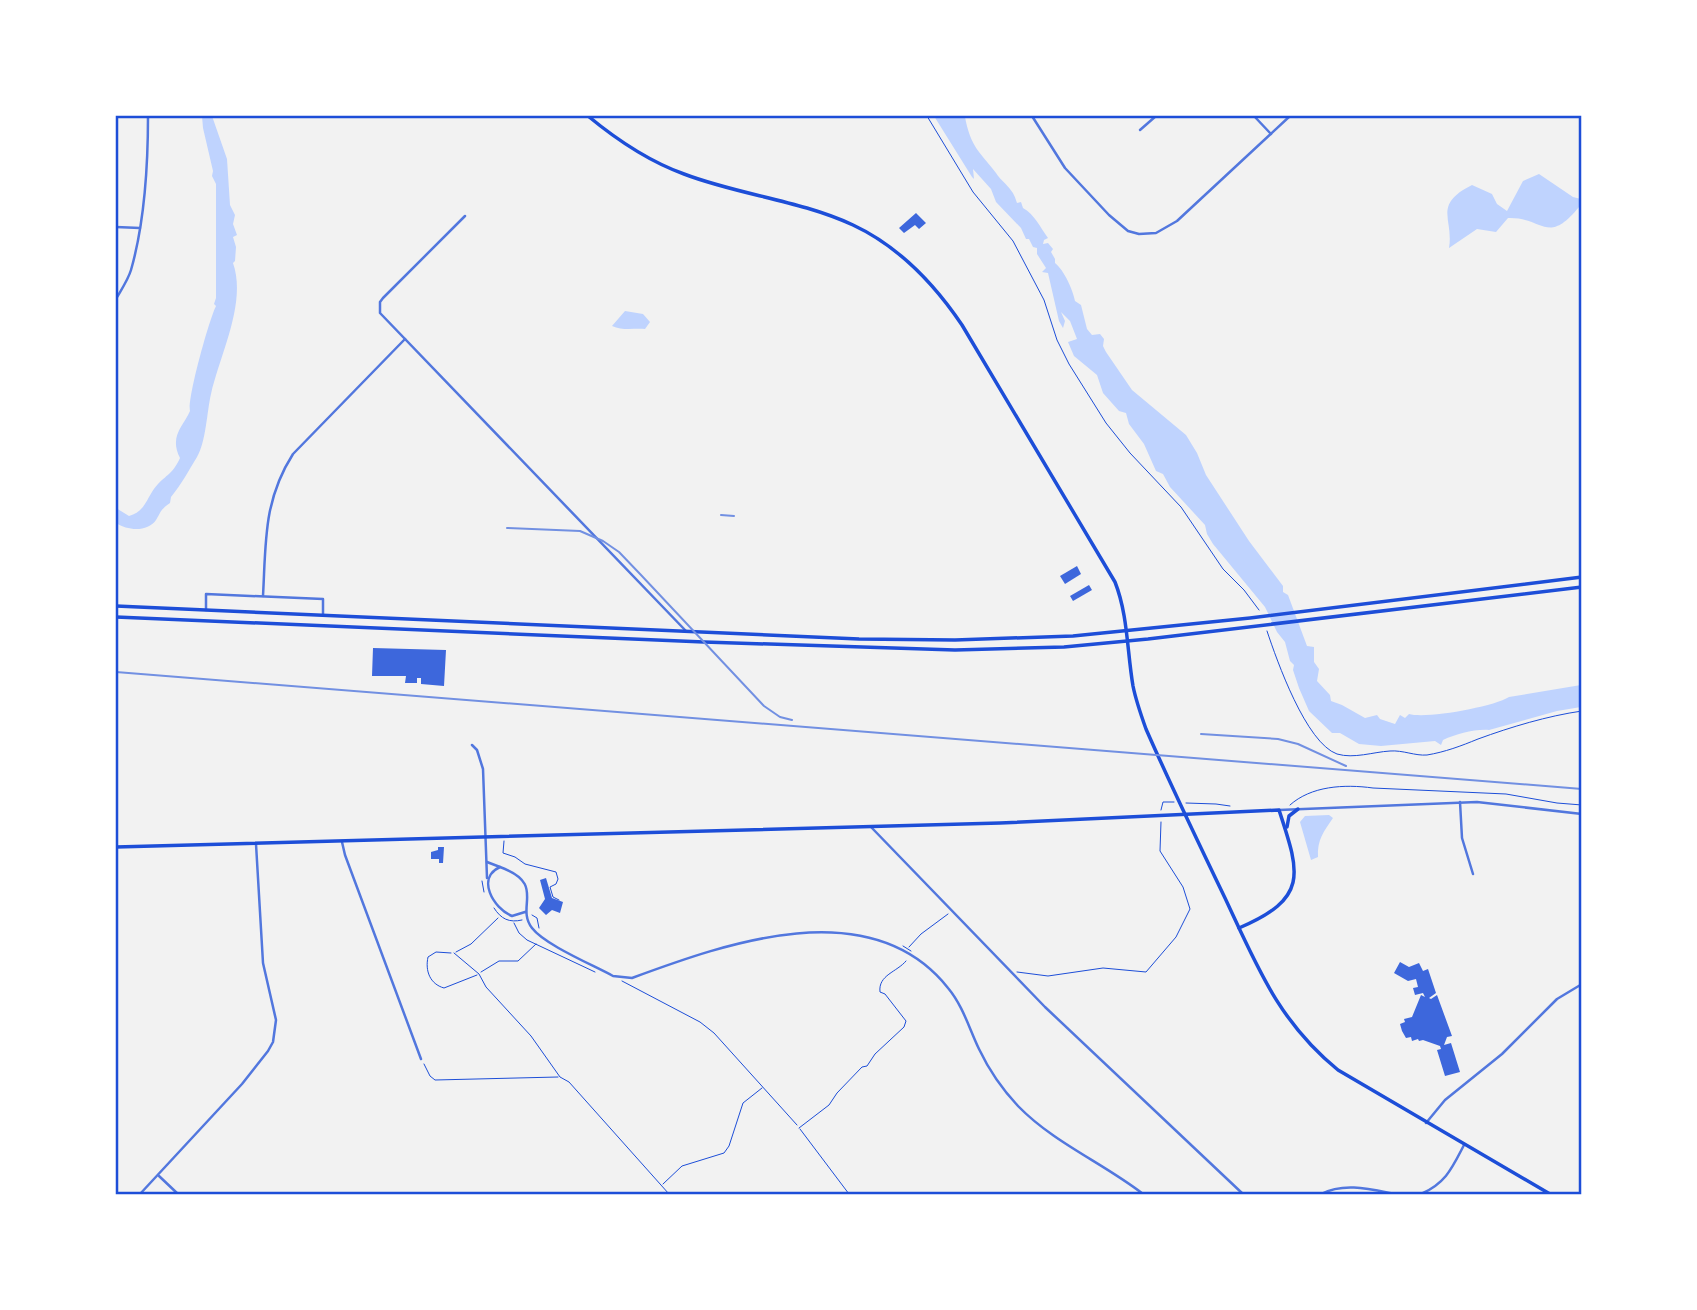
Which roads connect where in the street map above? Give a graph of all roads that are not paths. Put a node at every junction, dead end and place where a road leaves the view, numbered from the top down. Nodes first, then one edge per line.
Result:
1 (148, 116) edge
2 (588, 116) edge
3 (1032, 116) edge
4 (1156, 116) edge
5 (1254, 116) edge
6 (1290, 116) edge
7 (1140, 130) dead end
8 (1271, 134) junction
9 (464, 216) dead end
10 (116, 227) edge
11 (140, 228) junction
12 (116, 299) edge
13 (405, 339) junction
14 (1581, 577) edge
15 (1522, 584) junction
16 (1581, 587) edge
17 (1465, 591) junction
18 (1524, 595) junction
19 (263, 597) junction
20 (1466, 602) junction
21 (116, 606) edge
22 (206, 610) junction
23 (323, 614) junction
24 (116, 617) edge
25 (383, 618) junction
26 (206, 621) junction
27 (492, 623) junction
28 (323, 625) junction
29 (592, 627) junction
30 (383, 628) junction
31 (686, 631) junction
32 (1126, 631) junction
33 (491, 633) junction
34 (752, 634) junction
35 (590, 638) junction
36 (832, 638) junction
37 (889, 639) junction
38 (997, 639) junction
39 (955, 640) junction
40 (686, 641) junction
41 (1129, 641) junction
42 (751, 644) junction
43 (831, 647) junction
44 (889, 649) junction
45 (997, 649) junction
46 (955, 650) junction
47 (472, 745) dead end
48 (1460, 802) junction
49 (1298, 809) junction
50 (1279, 810) junction
51 (1581, 814) edge
52 (871, 827) junction
53 (1287, 833) junction
54 (485, 838) junction
55 (342, 842) junction
56 (256, 844) junction
57 (116, 847) edge
58 (486, 861) junction
59 (500, 867) junction
60 (1473, 874) dead end
61 (487, 880) junction
62 (525, 912) junction
63 (1239, 928) junction
64 (1581, 984) edge
65 (421, 1059) road end
66 (1426, 1123) junction
67 (1464, 1144) junction
68 (159, 1176) junction
69 (140, 1195) edge
70 (178, 1195) edge
71 (1143, 1195) edge
72 (1243, 1195) edge
73 (1321, 1195) edge
74 (1395, 1195) edge
75 (1421, 1195) edge
76 (1550, 1195) edge

1 - 11 street
2 - 32 main road
3 - 8 street
4 - 7 street
5 - 8 street
6 - 8 street
9 - 13 street
10 - 11 street
11 - 12 street
13 - 19 street
13 - 31 street
14 - 15 main road
15 - 17 main road
15 - 18 main road
16 - 18 main road
17 - 20 main road
17 - 32 main road
18 - 20 main road
19 - 22 street
19 - 23 street
20 - 41 main road
21 - 22 main road
22 - 23 main road
22 - 26 main road
23 - 25 main road
23 - 28 main road
24 - 26 main road
25 - 27 main road
25 - 30 main road
26 - 28 main road
27 - 29 main road
27 - 33 main road
28 - 30 main road
29 - 31 main road
29 - 35 main road
30 - 33 main road
31 - 34 main road
31 - 40 main road
32 - 38 main road
32 - 41 main road
33 - 35 main road
34 - 36 main road
34 - 42 main road
35 - 40 main road
36 - 37 main road
36 - 43 main road
37 - 39 main road
37 - 44 main road
38 - 39 main road
38 - 45 main road
39 - 46 main road
40 - 42 main road
41 - 45 main road
41 - 63 main road
42 - 43 main road
43 - 44 main road
44 - 46 main road
45 - 46 main road
47 - 54 street
48 - 49 street
48 - 51 street
48 - 60 street
49 - 50 street
49 - 53 main road
50 - 52 main road
50 - 53 main road
52 - 54 main road
52 - 72 street
53 - 63 main road
54 - 55 main road
54 - 58 street
55 - 56 main road
55 - 65 street
56 - 57 main road
56 - 68 street
58 - 59 street
58 - 61 street
59 - 61 street
59 - 62 street
61 - 62 street
62 - 71 street
63 - 66 main road
64 - 66 street
66 - 67 main road
67 - 75 street
67 - 76 main road
68 - 69 street
68 - 70 street
73 - 74 street

